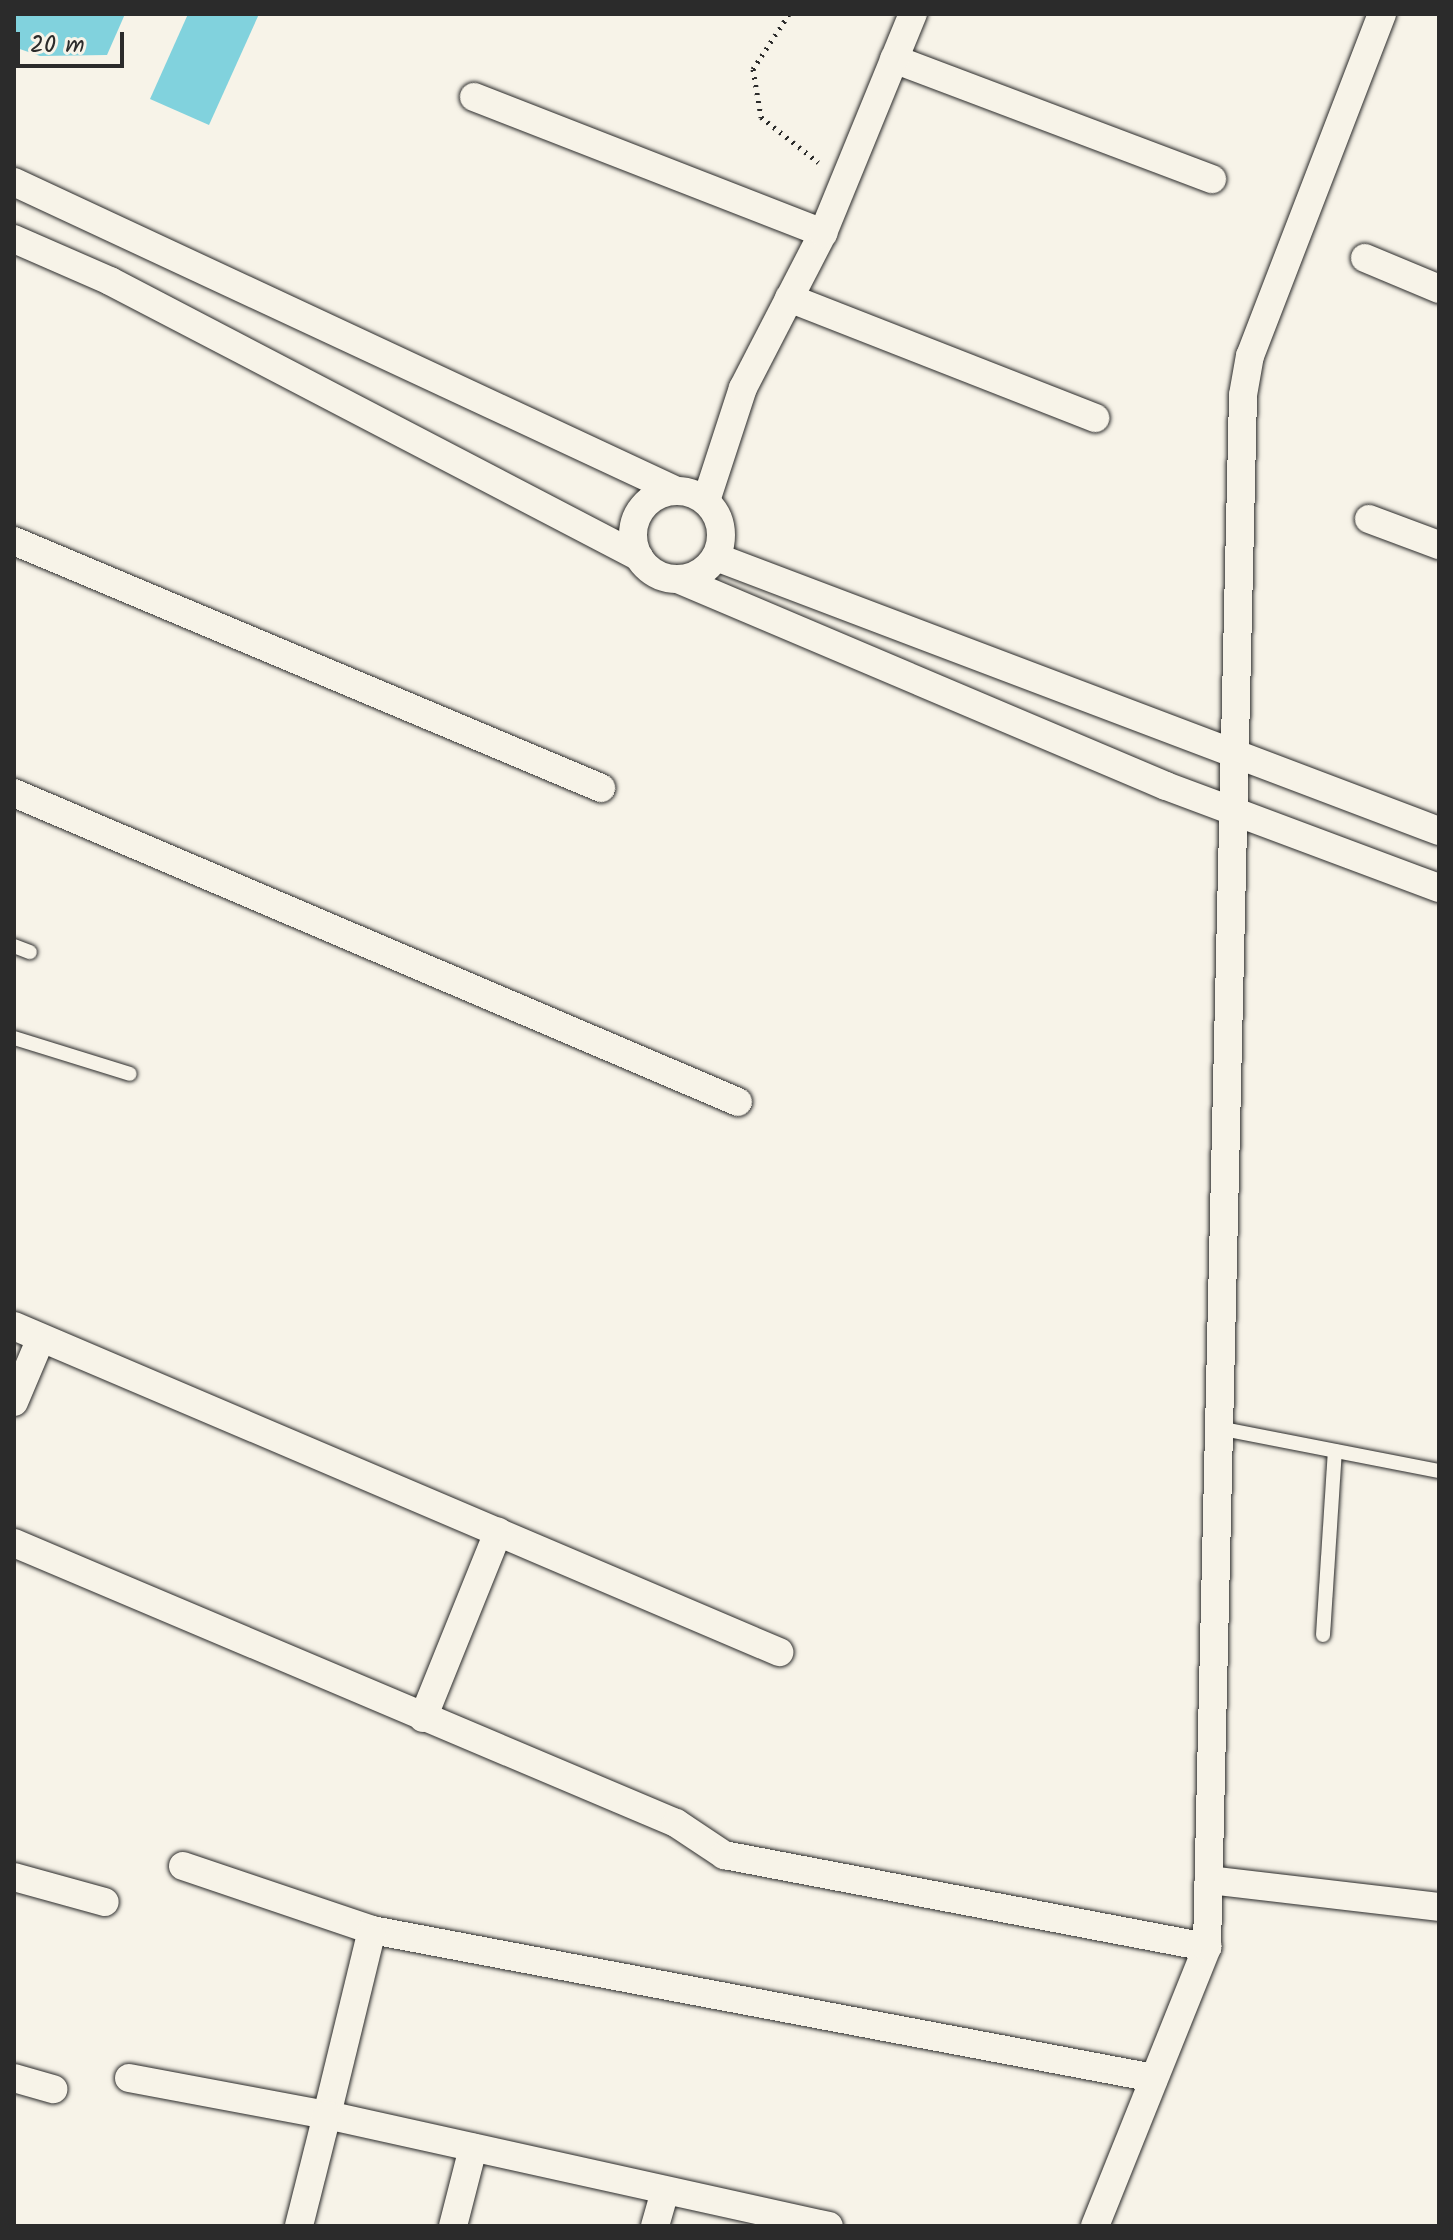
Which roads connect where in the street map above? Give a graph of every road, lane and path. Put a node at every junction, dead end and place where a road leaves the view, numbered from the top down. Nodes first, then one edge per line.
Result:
1 (789, 14) edge
2 (913, 14) edge
3 (1382, 14) edge
4 (894, 59) junction
5 (474, 97) dead end
6 (1212, 179) dead end
7 (843, 181) junction
8 (14, 182) edge
9 (823, 233) junction
10 (14, 239) edge
11 (1365, 258) dead end
12 (1439, 289) edge
13 (789, 298) junction
14 (1095, 418) dead end
15 (677, 491) junction
16 (706, 501) junction
17 (1369, 519) dead end
18 (14, 541) edge
19 (1439, 545) edge
20 (639, 557) junction
21 (716, 557) junction
22 (678, 579) junction
23 (1231, 754) junction
24 (601, 788) dead end
25 (14, 793) edge
26 (1231, 811) junction
27 (1439, 831) edge
28 (1439, 888) edge
29 (14, 946) edge
30 (30, 952) dead end
31 (14, 1038) edge
32 (130, 1074) dead end
33 (738, 1102) dead end
34 (14, 1326) edge
35 (41, 1338) junction
36 (14, 1402) edge
37 (1218, 1428) junction
38 (1335, 1451) junction
39 (1439, 1471) edge
40 (498, 1532) junction
41 (14, 1543) edge
42 (1323, 1635) dead end
43 (779, 1652) dead end
44 (423, 1718) junction
45 (183, 1866) dead end
46 (14, 1877) edge
47 (1209, 1880) junction
48 (105, 1902) dead end
49 (1439, 1907) edge
50 (372, 1930) junction
51 (1207, 1947) junction
52 (14, 2078) edge
53 (129, 2078) dead end
54 (1154, 2078) junction
55 (53, 2089) dead end
56 (327, 2115) junction
57 (473, 2148) junction
58 (665, 2191) junction
59 (299, 2226) edge
60 (453, 2226) edge
61 (655, 2226) edge
62 (829, 2226) edge
63 (1095, 2226) edge

1 - 7 path
2 - 4 street
3 - 23 street
4 - 6 street
4 - 7 street
5 - 9 street
7 - 9 street
8 - 15 street
9 - 13 street
10 - 20 street
11 - 12 street
13 - 14 street
13 - 16 street
15 - 16 street
15 - 20 street
16 - 21 street
17 - 19 street
18 - 24 street
20 - 22 street
21 - 22 street
21 - 23 street
22 - 26 street
23 - 26 street
23 - 27 street
25 - 33 street
26 - 28 street
26 - 37 street
29 - 30 lane
31 - 32 lane
34 - 35 street
35 - 36 street
35 - 40 street
37 - 38 lane
37 - 47 street
38 - 39 lane
38 - 42 lane
40 - 43 street
40 - 44 street
41 - 44 street
44 - 51 street
45 - 50 street
46 - 48 street
47 - 49 street
47 - 51 street
50 - 54 street
50 - 56 street
51 - 54 street
52 - 55 street
53 - 56 street
54 - 63 street
56 - 57 street
56 - 59 street
57 - 58 street
57 - 60 street
58 - 61 street
58 - 62 street

